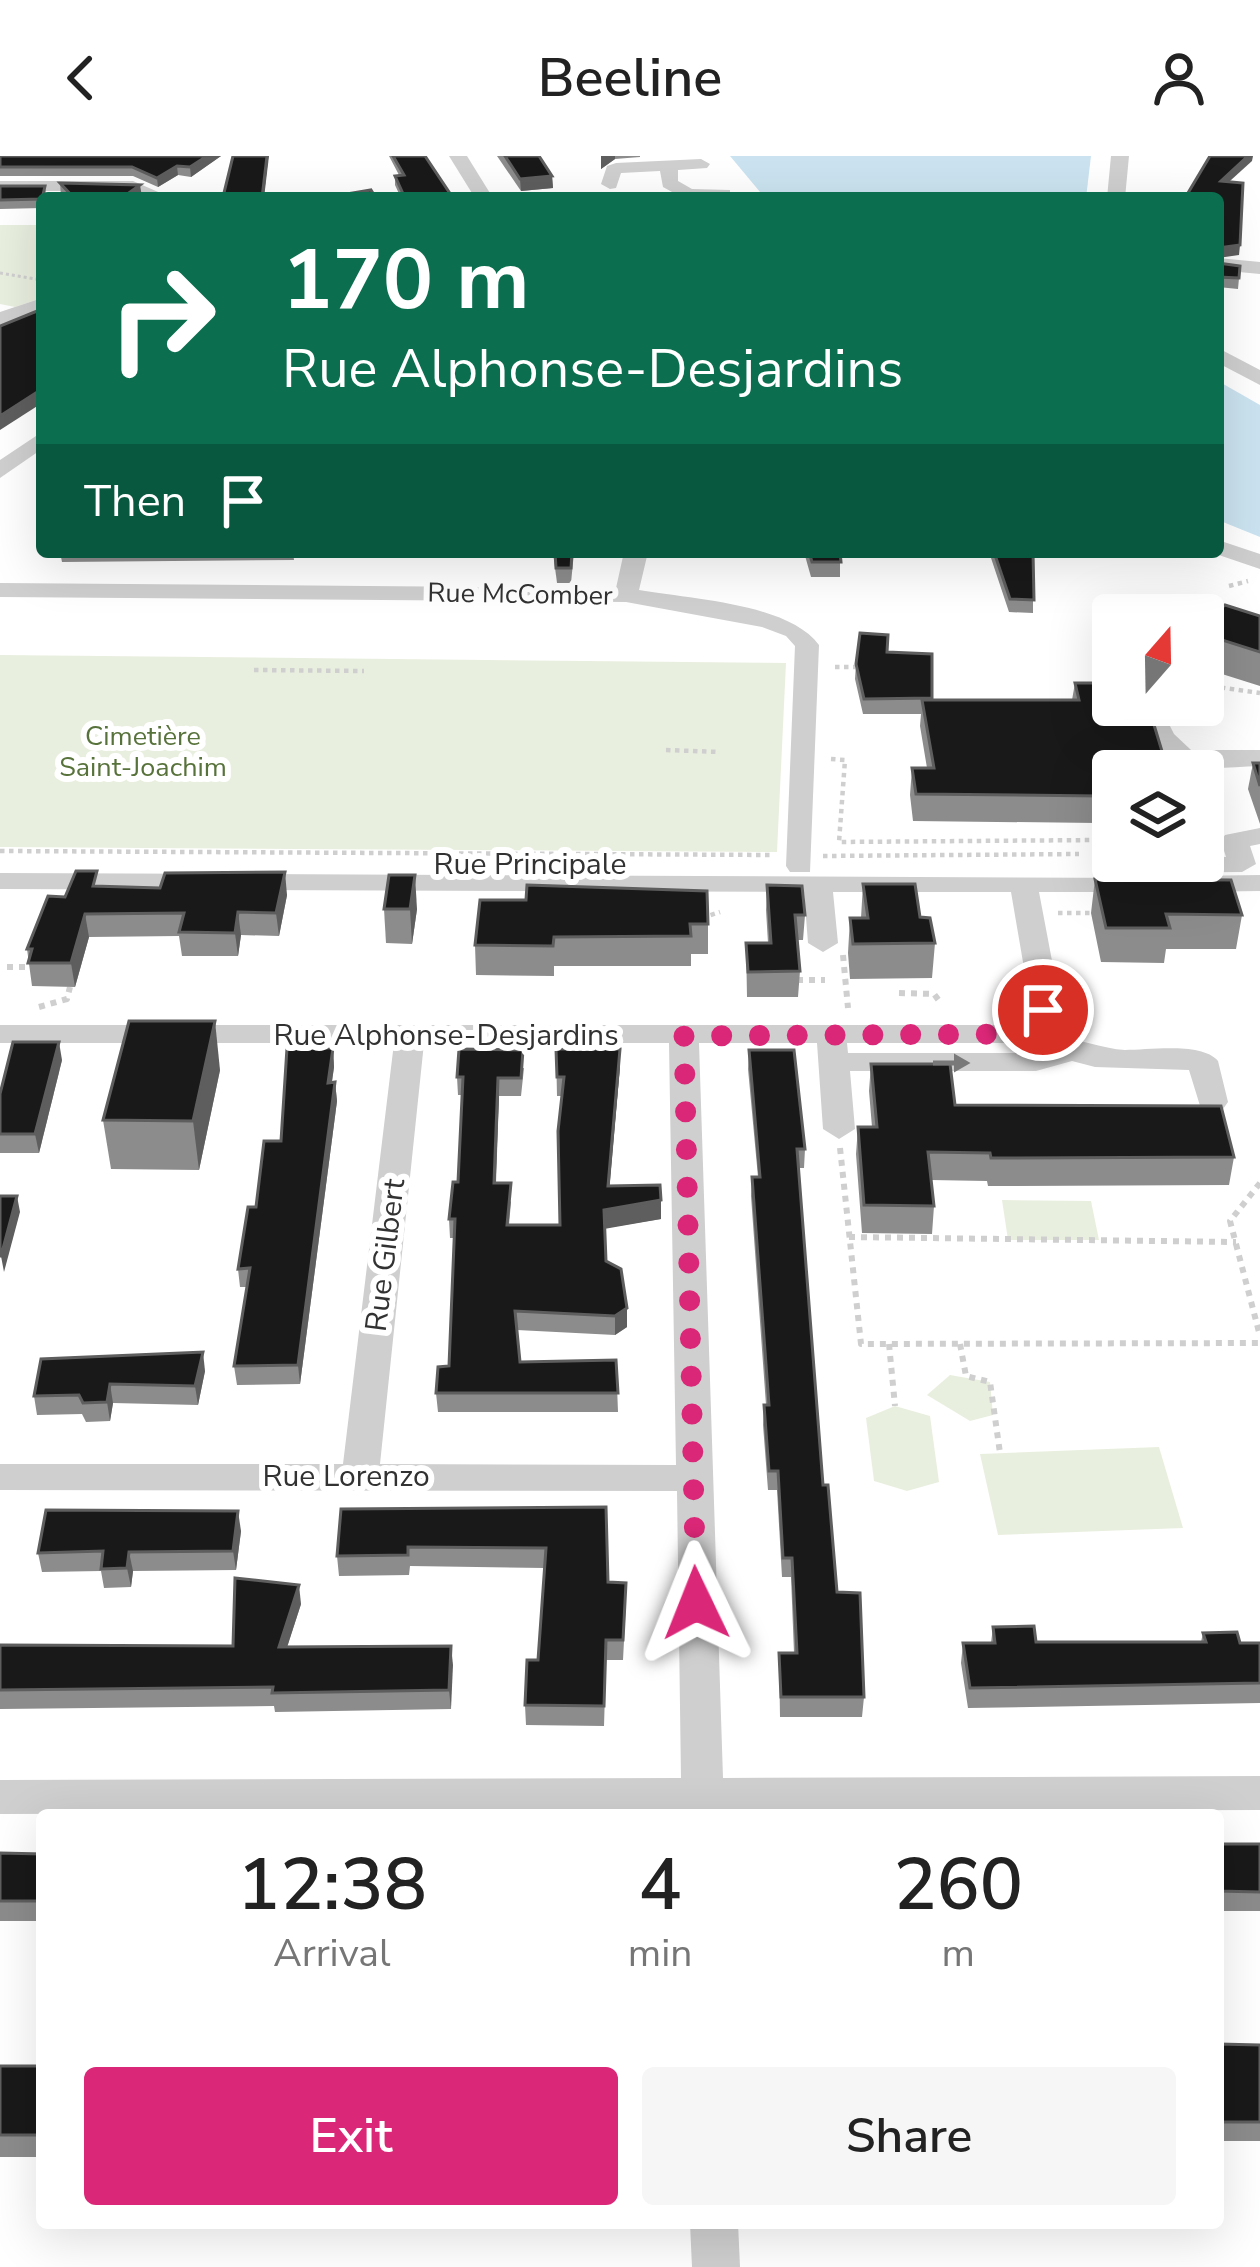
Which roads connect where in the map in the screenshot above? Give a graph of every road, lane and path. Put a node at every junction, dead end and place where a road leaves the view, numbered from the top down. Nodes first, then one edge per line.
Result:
1 (458, 156) edge
2 (1120, 159) edge
3 (699, 160) edge
4 (669, 165) junction
5 (618, 180) dead end
6 (0, 186) edge
7 (651, 188) dead end
8 (674, 188) junction
9 (147, 192) edge
10 (480, 192) edge
11 (685, 192) edge
12 (723, 192) edge
13 (1117, 192) edge
14 (1224, 265) edge
15 (1260, 268) edge
16 (0, 273) edge
17 (36, 279) edge
18 (36, 306) edge
19 (0, 319) edge
20 (1224, 358) edge
21 (1260, 379) edge
22 (36, 443) edge
23 (0, 470) edge
24 (1224, 550) edge
25 (635, 558) edge
26 (1260, 562) edge
27 (1245, 585) dead end
28 (1229, 586) dead end
29 (0, 590) edge
30 (626, 595) junction
31 (827, 667) dead end
32 (855, 668) edge
33 (254, 670) dead end
34 (364, 671) dead end
35 (1224, 689) edge
36 (1260, 693) edge
37 (1157, 726) edge
38 (667, 751) dead end
39 (720, 752) dead end
40 (1260, 758) edge
41 (832, 760) dead end
42 (1260, 836) edge
43 (1092, 840) edge
44 (1091, 854) dead end
45 (759, 855) dead end
46 (831, 856) dead end
47 (1061, 865) junction
48 (1254, 870) edge
49 (4, 874) edge
50 (809, 875) junction
51 (1024, 886) junction
52 (720, 912) dead end
53 (1051, 913) dead end
54 (1091, 913) junction
55 (1108, 913) edge
56 (693, 921) edge
57 (1094, 929) edge
58 (823, 943) dead end
59 (7, 967) dead end
60 (31, 967) edge
61 (797, 980) edge
62 (825, 980) dead end
63 (70, 987) edge
64 (898, 994) dead end
65 (940, 1002) dead end
66 (23, 1011) dead end
67 (1026, 1030) junction
68 (0, 1034) edge
69 (410, 1035) junction
70 (684, 1036) junction
71 (832, 1049) junction
72 (1066, 1053) junction
73 (1212, 1102) edge
74 (839, 1134) joint
75 (1260, 1184) edge
76 (849, 1237) junction
77 (1236, 1242) junction
78 (1260, 1340) edge
79 (1231, 1343) junction
80 (889, 1344) junction
81 (960, 1344) junction
82 (1233, 1357) dead end
83 (895, 1406) dead end
84 (1000, 1453) dead end
85 (360, 1476) junction
86 (0, 1477) edge
87 (692, 1478) junction
88 (1260, 1793) edge
89 (0, 1797) edge
90 (703, 1804) edge
91 (714, 2229) edge
92 (716, 2267) edge

1 - 10 street
2 - 13 street
3 - 4 street
3 - 12 street
4 - 5 street
4 - 8 street
6 - 9 street
7 - 8 street
8 - 11 street
14 - 15 street
16 - 17 path
18 - 19 street
20 - 21 street
22 - 23 street
24 - 26 street
25 - 30 street
27 - 28 path
29 - 30 street, Rue McComber
30 - 50 street, Rue McComber
31 - 32 path
33 - 34 path
35 - 36 path
37 - 40 street
38 - 39 path
41 - 43 path
42 - 48 street
44 - 46 path
45 - 49 path, Rue Principale
47 - 48 street, Rue Principale
47 - 50 street, Rue Principale
47 - 51 street, Rue Principale
48 - 51 street, Rue Principale
49 - 50 street, Rue Principale
50 - 51 street, Rue Principale
50 - 58 street
51 - 67 street
52 - 56 path
53 - 54 path
54 - 55 path
54 - 57 path
59 - 60 path
61 - 62 path
63 - 66 path
64 - 65 path
67 - 71 street, Rue Alphonse-Desjardins
67 - 72 street
68 - 69 street, Rue Alphonse-Desjardins
69 - 70 street, Rue Alphonse-Desjardins
69 - 85 street, Rue Gilbert
70 - 71 street, Rue Alphonse-Desjardins
70 - 87 street
71 -> 72 street
71 - 74 street
72 - 73 street
74 - 76 path
75 - 77 path
76 - 77 path
76 - 80 path
77 - 78 path
78 - 79 path
79 - 81 path
79 - 82 path
80 - 81 path
80 - 83 path
81 - 84 path
85 - 86 street, Rue Lorenzo
85 - 87 street, Rue Lorenzo
87 - 90 street
88 - 90 street
89 - 90 street
91 - 92 street

